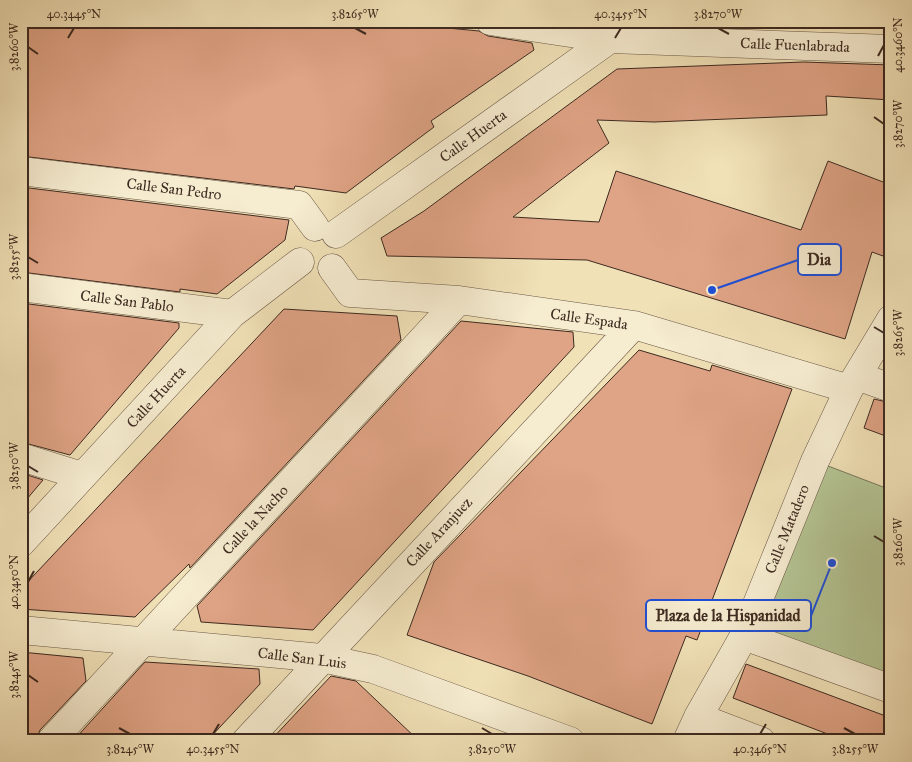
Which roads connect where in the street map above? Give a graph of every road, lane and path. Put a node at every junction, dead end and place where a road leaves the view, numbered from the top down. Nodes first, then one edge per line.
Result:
1 (490, 21) edge
2 (610, 38) junction
3 (891, 49) edge
4 (21, 171) edge
5 (325, 231) junction
6 (300, 262) junction
7 (332, 268) junction
8 (21, 287) edge
9 (459, 300) junction
10 (232, 314) junction
11 (891, 320) edge
12 (634, 325) junction
13 (854, 382) junction
14 (891, 388) edge
15 (21, 458) edge
16 (82, 476) junction
17 (21, 543) edge
18 (21, 630) edge
19 (744, 636) junction
20 (142, 642) junction
21 (322, 658) junction
22 (891, 689) edge
23 (692, 729) edge
24 (51, 741) edge
25 (246, 741) edge
26 (570, 741) edge
27 (761, 741) edge

1 - 2 street, Calle Fuenlabrada
2 - 3 street, Calle Fuenlabrada
2 - 5 street, Calle Huerta
4 - 5 street, Calle San Pedro
5 - 6 street
5 - 7 street
6 - 7 street
6 - 10 street, Calle Huerta
7 - 9 street, Calle Espada
8 - 10 street, Calle San Pablo
9 - 12 street, Calle Espada
9 - 20 street, Calle la Nacho
10 - 16 street, Calle Huerta
11 - 13 street, Calle Matadero
12 - 13 street, Calle Espada
12 - 21 street, Calle Aranjuez
13 - 14 street, Calle Espada
13 - 19 street, Calle Matadero
15 - 16 street
16 - 17 street, Calle Huerta
18 - 20 street, Calle San Luis
19 - 22 street
19 - 23 street, Calle Matadero
20 - 21 street, Calle San Luis
20 - 24 street, Calle la Nacho
21 - 25 street, Calle Aranjuez
21 - 26 street, Calle San Luis
23 - 27 street

